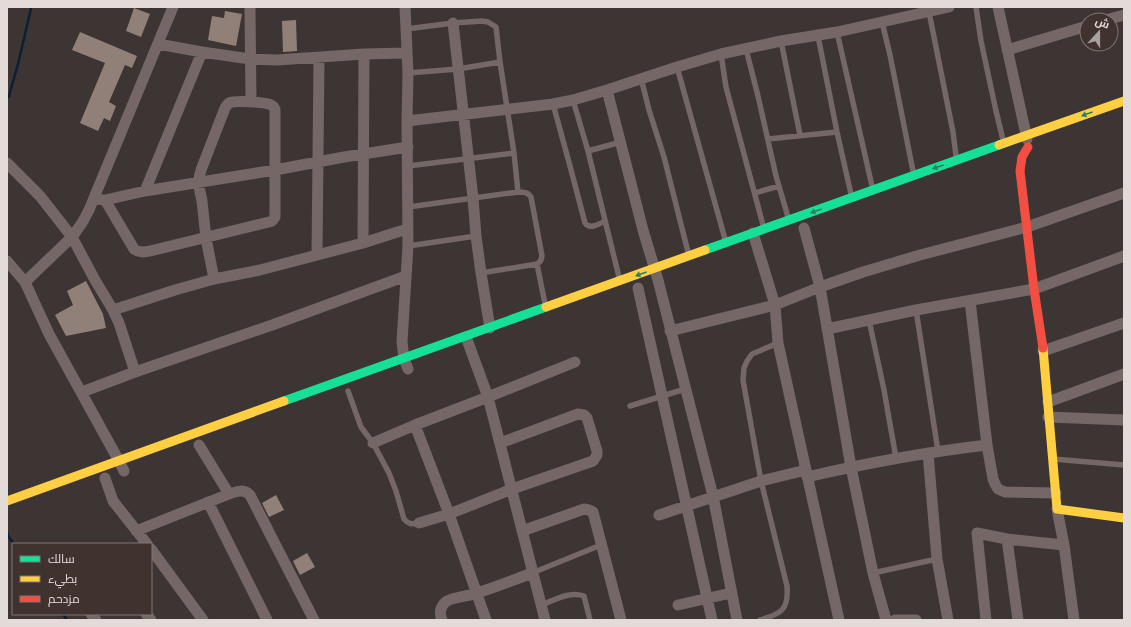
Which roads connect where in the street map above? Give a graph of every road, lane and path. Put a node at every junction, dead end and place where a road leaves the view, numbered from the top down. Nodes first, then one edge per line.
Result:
1 (173, 7) edge
2 (250, 7) edge
3 (405, 7) edge
4 (949, 7) edge
5 (976, 7) edge
6 (998, 7) edge
7 (929, 12) junction
8 (882, 22) junction
9 (453, 23) junction
10 (1079, 28) edge
11 (406, 29) junction
12 (837, 32) junction
13 (818, 36) junction
14 (781, 42) junction
15 (158, 44) junction
16 (746, 49) junction
17 (1007, 50) junction
18 (202, 52) junction
19 (407, 53) junction
20 (364, 54) junction
21 (721, 54) junction
22 (319, 58) junction
23 (250, 59) junction
24 (500, 62) junction
25 (677, 67) junction
26 (458, 69) junction
27 (408, 73) junction
28 (641, 78) junction
29 (607, 90) junction
30 (573, 100) junction
31 (1124, 101) edge
32 (251, 102) junction
33 (552, 104) junction
34 (507, 109) junction
35 (464, 114) junction
36 (407, 121) junction
37 (837, 132) junction
38 (800, 135) junction
39 (768, 139) junction
40 (621, 142) junction
41 (1030, 143) junction
42 (1004, 144) junction
43 (408, 147) junction
44 (588, 151) junction
45 (514, 153) junction
46 (1014, 153) dead end
47 (364, 154) junction
48 (468, 158) junction
49 (957, 160) junction
50 (319, 162) junction
51 (7, 163) edge
52 (408, 166) junction
53 (275, 170) junction
54 (913, 175) junction
55 (198, 182) junction
56 (779, 186) junction
57 (873, 190) junction
58 (145, 191) junction
59 (518, 192) junction
60 (755, 193) junction
61 (1124, 194) edge
62 (473, 198) junction
63 (852, 198) junction
64 (100, 199) junction
65 (408, 207) junction
66 (789, 220) junction
67 (605, 221) junction
68 (1027, 227) junction
69 (804, 228) dead end
70 (407, 229) junction
71 (764, 229) junction
72 (753, 234) junction
73 (476, 236) junction
74 (72, 237) junction
75 (206, 238) junction
76 (363, 243) junction
77 (726, 243) junction
78 (408, 246) junction
79 (317, 255) junction
80 (689, 256) junction
81 (1124, 256) edge
82 (7, 261) edge
83 (537, 264) junction
84 (655, 269) junction
85 (481, 273) junction
86 (406, 276) junction
87 (214, 279) junction
88 (620, 281) junction
89 (25, 282) junction
90 (648, 284) junction
91 (820, 287) junction
92 (1034, 289) junction
93 (970, 301) junction
94 (775, 305) junction
95 (545, 308) junction
96 (113, 310) junction
97 (916, 310) junction
98 (869, 320) junction
99 (1124, 323) edge
100 (490, 328) junction
101 (827, 329) junction
102 (670, 331) junction
103 (466, 337) junction
104 (778, 342) junction
105 (1042, 351) junction
106 (575, 362) dead end
107 (407, 367) junction
108 (135, 372) junction
109 (1124, 374) edge
110 (686, 389) junction
111 (348, 391) dead end
112 (82, 392) junction
113 (662, 396) junction
114 (488, 397) junction
115 (1048, 402) junction
116 (630, 406) dead end
117 (1048, 417) junction
118 (1124, 420) edge
119 (415, 425) junction
120 (373, 443) junction
121 (500, 443) junction
122 (199, 445) dead end
123 (987, 445) junction
124 (933, 452) junction
125 (896, 458) junction
126 (1053, 458) junction
127 (1124, 465) edge
128 (851, 467) junction
129 (115, 473) junction
130 (806, 474) junction
131 (761, 481) junction
132 (512, 489) junction
133 (1056, 493) junction
134 (229, 494) junction
135 (713, 496) junction
136 (7, 501) edge
137 (208, 502) junction
138 (686, 506) junction
139 (1057, 509) junction
140 (449, 514) junction
141 (658, 515) dead end
142 (1124, 518) edge
143 (420, 523) joint
144 (136, 531) junction
145 (522, 531) junction
146 (1007, 539) junction
147 (145, 543) edge
148 (601, 545) junction
149 (1064, 545) junction
150 (152, 552) edge
151 (937, 559) junction
152 (532, 573) junction
153 (873, 573) junction
154 (477, 593) junction
155 (732, 593) junction
156 (707, 598) junction
157 (541, 605) junction
158 (678, 605) dead end
159 (202, 620) edge
160 (267, 620) edge
161 (314, 620) edge
162 (442, 620) edge
163 (486, 620) edge
164 (545, 620) edge
165 (590, 620) edge
166 (620, 620) edge
167 (712, 620) edge
168 (737, 620) edge
169 (760, 620) edge
170 (839, 620) edge
171 (886, 620) edge
172 (895, 620) edge
173 (916, 620) edge
174 (948, 620) edge
175 (986, 620) edge
176 (1018, 620) edge
177 (1074, 620) edge

1 - 15 street
2 - 23 street
3 - 11 street
4 - 7 street
5 - 42 lane
6 - 17 street
7 - 8 street
7 - 49 lane
8 - 12 street
8 - 54 lane
9 - 11 lane
9 - 24 lane
9 - 26 street
10 - 17 street
11 - 19 street
12 - 13 street
12 - 57 lane
13 - 14 street
13 - 37 lane
14 - 16 street
14 - 38 lane
15 - 18 street
15 - 64 street
16 - 21 street
16 - 39 lane
17 - 41 street
18 - 23 street
18 - 58 street
19 - 20 street
19 - 27 street
20 - 22 street
20 - 47 street
21 - 25 street
21 - 60 lane
22 - 23 street
22 - 50 street
23 - 32 street
24 - 26 lane
24 - 34 lane
25 - 28 street
25 - 77 lane
26 - 27 lane
26 - 35 street
27 - 36 street
28 - 29 street
28 - 80 lane
29 - 30 street
29 - 40 street
30 - 33 street
30 - 44 lane
31 -> 41 main road
32 - 53 street
32 - 55 street
33 - 34 street
33 - 67 lane
34 - 35 street
34 - 45 lane
35 - 36 street
35 - 48 street
36 - 43 street
37 - 38 lane
37 - 63 lane
38 - 39 lane
39 - 56 lane
40 - 44 lane
40 - 84 street
41 - 42 main road
41 - 46 main road
41 - 68 main road
42 - 49 main road
43 - 47 street
43 - 52 street
44 - 67 lane
45 - 48 lane
45 - 59 lane
47 - 50 street
47 - 76 street
48 - 52 lane
48 - 62 street
49 -> 54 main road
50 - 53 street
50 - 79 street
51 - 74 street
52 - 65 street
53 - 55 street
53 - 75 street
54 - 57 main road
55 - 58 street
55 - 75 street
56 - 60 lane
56 - 66 lane
57 - 63 main road
58 - 64 street
59 - 62 lane
59 - 83 lane
60 - 71 lane
61 - 68 street
62 - 65 lane
62 - 73 street
63 -> 66 main road
64 - 74 street
64 - 75 street
65 - 70 street
66 - 71 main road
67 - 88 lane
68 - 91 street
68 - 92 main road
69 - 91 street
70 - 76 street
70 - 78 street
71 - 72 main road
72 - 77 main road
72 - 94 street
73 - 78 lane
73 - 85 street
74 - 89 street
74 - 96 street
75 - 87 street
76 - 79 street
77 - 80 main road
78 - 86 street
79 - 87 street
80 - 84 main road
81 - 92 street
82 - 89 street
83 - 85 lane
83 - 95 lane
84 -> 88 main road
84 - 90 street
85 - 100 street
86 - 107 street
86 - 108 street
87 - 96 street
88 - 95 main road
89 - 112 street
90 - 102 street
90 - 113 street
91 - 94 street
91 - 101 street
92 - 93 street
92 - 105 main road
93 - 97 street
93 - 123 street
94 - 102 street
94 - 104 street
95 - 100 main road
96 - 108 street
97 - 98 street
97 - 124 lane
98 - 101 street
98 - 125 lane
99 - 105 street
100 - 103 main road
101 - 128 street
102 - 110 street
103 - 107 main road
103 - 114 street
104 - 130 street
104 - 131 lane
105 - 115 main road
106 - 114 street
107 - 129 main road
108 - 112 street
109 - 115 street
110 - 113 lane
110 - 135 street
111 - 120 lane
112 - 129 street
113 - 116 lane
113 - 138 street
114 - 119 street
114 - 121 street
115 - 117 main road
117 - 118 street
117 - 126 main road
119 - 120 street
119 - 140 street
120 - 143 lane
121 - 132 street
121 - 132 street
122 - 134 street
123 - 124 street
123 - 133 street
124 - 125 street
124 - 151 street
125 - 128 street
126 - 127 lane
126 - 133 main road
128 - 130 street
128 - 153 street
129 - 136 main road
129 - 144 street
130 - 131 street
130 - 170 street
131 - 135 street
131 - 169 lane
132 - 140 street
132 - 145 street
133 - 139 main road
134 - 137 street
134 - 161 street
135 - 138 street
135 - 155 street
137 - 144 street
137 - 160 street
138 - 141 street
138 - 156 street
139 - 142 main road
139 - 149 street
140 - 143 street
140 - 154 street
144 - 147 street
145 - 148 street
145 - 152 street
146 - 149 street
146 - 175 street
146 - 176 street
148 - 152 lane
148 - 166 street
149 - 177 street
150 - 159 street
151 - 153 lane
151 - 174 street
152 - 154 street
152 - 157 street
153 - 171 street
154 - 162 street
154 - 163 street
155 - 156 street
155 - 168 street
156 - 158 street
156 - 167 street
157 - 164 street
157 - 165 lane
172 - 173 street

